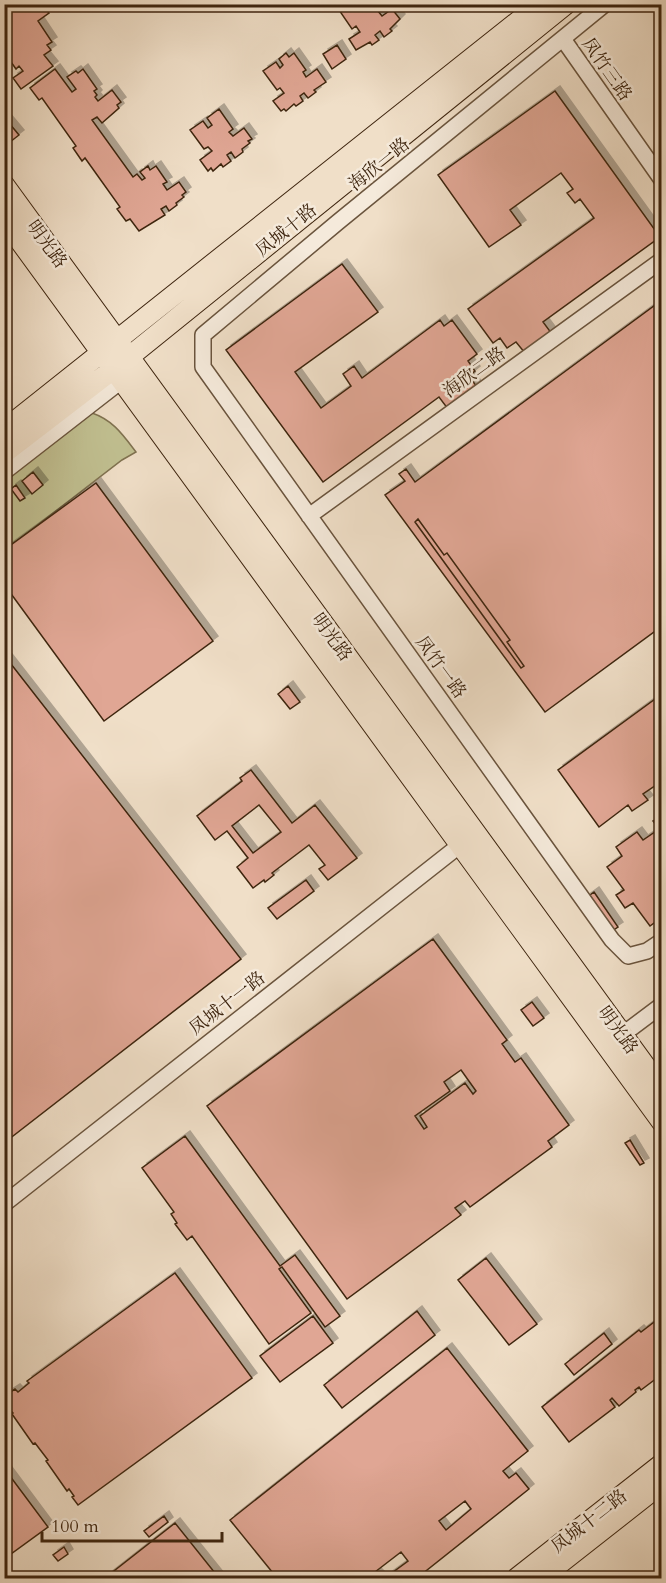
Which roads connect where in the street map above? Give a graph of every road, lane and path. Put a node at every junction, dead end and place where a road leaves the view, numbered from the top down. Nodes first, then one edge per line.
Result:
1 (540, 4) edge
2 (566, 4) edge
3 (606, 4) edge
4 (563, 39) junction
5 (662, 180) edge
6 (4, 185) edge
7 (4, 219) edge
8 (662, 260) edge
9 (109, 346) junction
10 (129, 357) junction
11 (203, 367) joint
12 (117, 375) junction
13 (4, 430) edge
14 (4, 453) edge
15 (4, 472) edge
16 (309, 516) junction
17 (467, 839) junction
18 (662, 941) edge
19 (662, 1005) edge
20 (614, 1040) junction
21 (662, 1089) edge
22 (662, 1122) edge
23 (4, 1204) edge
24 (662, 1464) edge
25 (662, 1483) edge
26 (517, 1578) edge
27 (541, 1578) edge

1 - 9 main road, 凤城十路
2 - 10 main road, 凤城十路
3 - 4 street, 海欣一路
4 - 5 street, 凤竹三路
4 - 11 street, 海欣一路
6 - 9 main road, 明光路
7 - 9 main road, 明光路
8 - 16 street, 海欣二路
9 - 10 main road, 明光路
9 - 12 main road, 明光路
9 - 13 main road, 凤城十路
10 - 12 main road, 凤城十路
10 - 17 main road, 明光路
11 - 16 street, 凤竹一路
12 - 14 main road, 凤城十路
12 - 15 street
12 - 17 main road, 明光路
16 - 18 street, 凤竹一路
17 - 20 main road, 明光路
17 - 23 street, 凤城十一路
19 - 20 street
20 - 21 main road, 明光路
20 - 22 main road, 明光路
24 - 26 main road, 凤城十二路
25 - 27 main road, 凤城十二路

